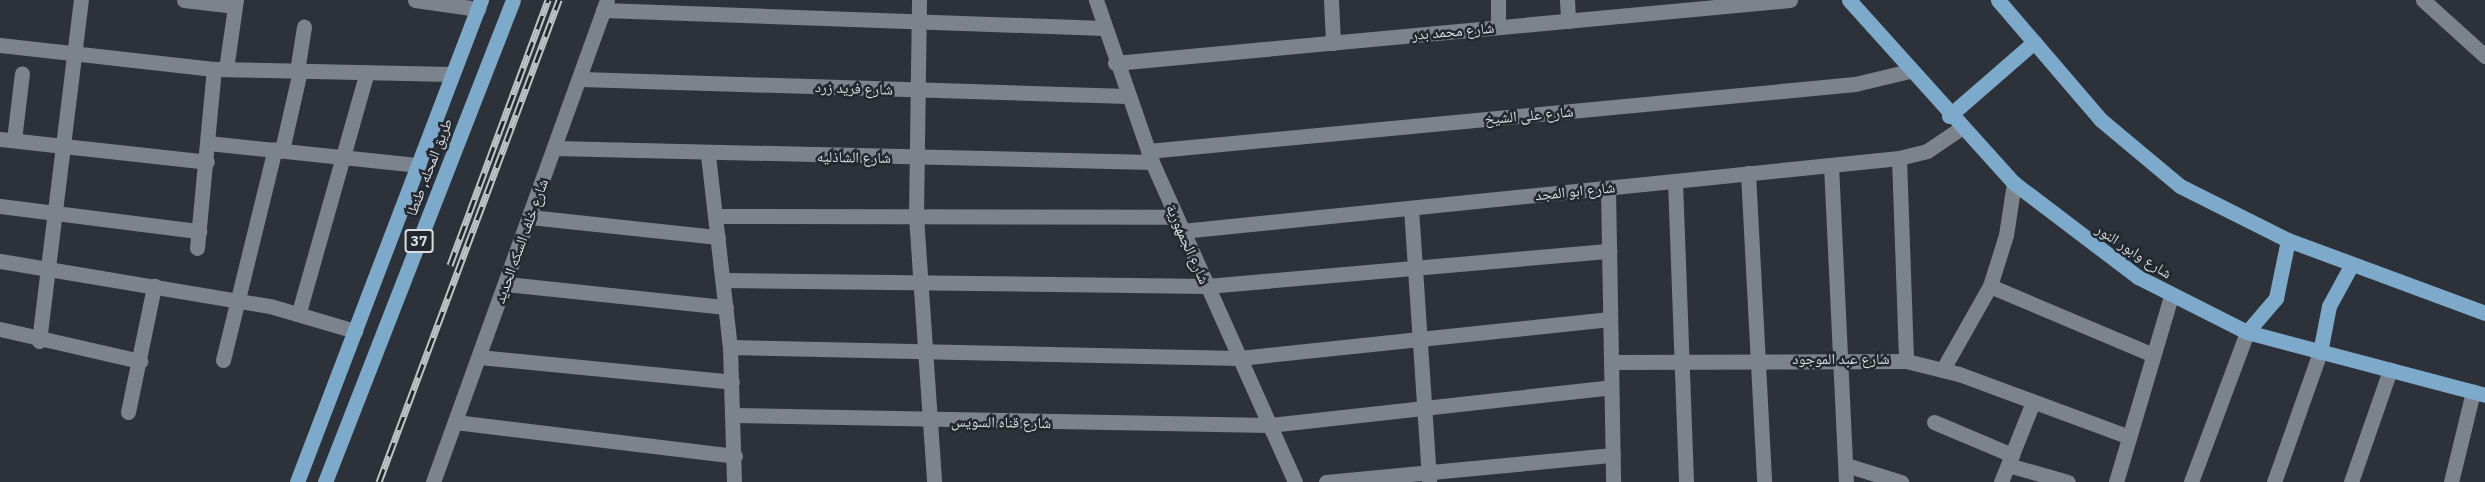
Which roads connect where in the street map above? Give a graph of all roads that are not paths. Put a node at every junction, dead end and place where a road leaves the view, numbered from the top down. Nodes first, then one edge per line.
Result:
1 (81, 0) edge
2 (184, 0) edge
3 (415, 0) edge
4 (513, 0) edge
5 (919, 0) edge
6 (1096, 0) edge
7 (1331, 0) edge
8 (1498, 0) edge
9 (1567, 0) edge
10 (1790, 0) edge
11 (1849, 0) edge
12 (1998, 0) edge
13 (2423, 0) edge
14 (235, 3) edge
15 (1738, 3) edge
16 (480, 4) edge
17 (605, 5) edge
18 (1638, 7) edge
19 (1568, 21) junction
20 (917, 22) junction
21 (304, 27) dead end
22 (1498, 27) junction
23 (1104, 28) junction
24 (2034, 42) junction
25 (1333, 43) junction
26 (0, 45) edge
27 (76, 54) junction
28 (2485, 56) edge
29 (1115, 63) junction
30 (220, 69) junction
31 (299, 71) junction
32 (1910, 71) junction
33 (367, 72) junction
34 (22, 73) dead end
35 (451, 74) junction
36 (581, 79) junction
37 (915, 90) junction
38 (1127, 96) junction
39 (1949, 116) junction
40 (1960, 129) junction
41 (7, 140) edge
42 (208, 143) junction
43 (66, 144) junction
44 (555, 148) junction
45 (278, 149) junction
46 (708, 155) junction
47 (344, 156) junction
48 (1150, 157) junction
49 (915, 158) junction
50 (1899, 158) junction
51 (207, 162) junction
52 (419, 165) junction
53 (1831, 165) junction
54 (1748, 173) junction
55 (1675, 181) junction
56 (2014, 183) junction
57 (1608, 188) junction
58 (0, 206) edge
59 (1411, 208) junction
60 (56, 214) junction
61 (715, 216) junction
62 (916, 216) junction
63 (530, 217) junction
64 (1179, 224) junction
65 (199, 231) junction
66 (718, 237) junction
67 (2288, 240) junction
68 (197, 248) dead end
69 (1609, 251) junction
70 (0, 261) edge
71 (2352, 264) junction
72 (48, 268) junction
73 (1415, 269) junction
74 (723, 280) junction
75 (920, 282) junction
76 (506, 284) junction
77 (154, 286) junction
78 (1207, 286) junction
79 (1990, 286) junction
80 (2171, 296) junction
81 (238, 299) junction
82 (726, 307) junction
83 (298, 312) junction
84 (2485, 313) edge
85 (1610, 320) junction
86 (0, 329) edge
87 (356, 331) junction
88 (2247, 332) junction
89 (1419, 338) junction
90 (39, 341) junction
91 (730, 347) junction
92 (924, 352) junction
93 (2320, 352) junction
94 (2154, 355) junction
95 (479, 357) junction
96 (1239, 358) junction
97 (1840, 358) junction
98 (1758, 359) junction
99 (223, 360) dead end
100 (140, 361) junction
101 (1682, 361) junction
102 (1906, 361) junction
103 (1611, 362) junction
104 (1943, 369) junction
105 (2390, 370) junction
106 (732, 382) junction
107 (1611, 387) junction
108 (2479, 393) edge
109 (2033, 402) junction
110 (1424, 408) junction
111 (128, 412) dead end
112 (734, 416) junction
113 (455, 422) junction
114 (929, 422) junction
115 (1934, 422) dead end
116 (1269, 425) junction
117 (2129, 437) junction
118 (1613, 455) junction
119 (735, 456) junction
120 (2010, 460) junction
121 (1846, 465) junction
122 (1429, 477) edge
123 (297, 482) edge
124 (325, 482) edge
125 (433, 482) edge
126 (734, 482) edge
127 (934, 482) edge
128 (1295, 482) edge
129 (1326, 482) edge
130 (1613, 482) edge
131 (1686, 482) edge
132 (1764, 482) edge
133 (1846, 482) edge
134 (1900, 482) edge
135 (2001, 482) edge
136 (2068, 482) edge
137 (2116, 482) edge
138 (2191, 482) edge
139 (2274, 482) edge
140 (2351, 482) edge
141 (2451, 482) edge

1 - 27 street
2 - 14 street
3 - 16 street
4 - 124 main road, طريق المحله, طنطا / 37
5 - 20 street
6 - 23 street, شارع الجمهورية
7 - 25 street
8 - 22 street
9 - 19 street
10 - 15 street, شارع محمد بدر
11 - 32 main road, شارع وابور النور
12 - 24 main road
13 - 28 street
14 - 30 street
15 - 18 street, شارع محمد بدر
16 - 35 main road, طريق المحله, طنطا / 37
17 - 20 street
17 - 36 street, شارع خلف السكه الحديد
18 - 19 street, شارع محمد بدر
19 - 22 street, شارع محمد بدر
20 - 23 street
20 - 37 street
21 - 31 street
22 - 25 street, شارع محمد بدر
23 - 29 street, شارع الجمهورية
24 - 39 main road
24 - 67 main road
25 - 29 street, شارع محمد بدر
26 - 27 street
27 - 30 street
27 - 43 street
29 - 38 street, شارع الجمهورية
30 - 31 street
30 - 42 street
31 - 33 street
31 - 45 street
32 - 39 main road, شارع وابور النور
32 - 48 street, شارع على الشيخ
33 - 35 street
33 - 47 street
34 - 41 street
35 - 52 main road, طريق المحله, طنطا / 37
36 - 37 street, شارع فريد زرد
36 - 44 street, شارع خلف السكه الحديد
37 - 38 street, شارع فريد زرد
37 - 49 street
38 - 48 street, شارع الجمهورية
39 - 40 main road, شارع وابور النور
40 - 50 street, شارع ابو المجد
40 - 56 main road, شارع وابور النور
41 - 43 street
42 - 45 street
42 - 51 street
43 - 51 street
43 - 60 street
44 - 46 street, شارع الشاذليه
44 - 63 street, شارع خلف السكه الحديد
45 - 47 street
45 - 81 street
46 - 49 street, شارع الشاذليه
46 - 61 street
47 - 52 street
47 - 83 street
48 - 49 street, شارع الشاذليه
48 - 64 street, شارع الجمهورية
49 - 62 street
50 - 53 street, شارع ابو المجد
50 - 102 street
51 - 65 street
52 - 87 main road, طريق المحله, طنطا / 37
53 - 54 street, شارع ابو المجد
53 - 97 street
54 - 55 street, شارع ابو المجد
54 - 98 street
55 - 57 street, شارع ابو المجد
55 - 101 street
56 - 79 street
56 - 80 main road, شارع وابور النور
57 - 59 street, شارع ابو المجد
57 - 69 street
58 - 60 street
59 - 64 street, شارع ابو المجد
59 - 73 street
60 - 65 street
60 - 72 street
61 - 62 street, شارع ابو المجد
61 - 66 street
62 - 64 street, شارع ابو المجد
62 - 75 street
63 - 66 street
63 - 76 street, شارع خلف السكه الحديد
64 - 78 street, شارع الجمهورية
65 - 68 street
66 - 74 street
67 - 71 main road
67 - 88 main road
69 - 73 street
69 - 85 street
70 - 72 street
71 - 84 main road
71 - 93 main road
72 - 77 street
72 - 90 street
73 - 78 street
73 - 89 street
74 - 75 street
74 - 82 street
75 - 78 street
75 - 92 street
76 - 82 street
76 - 95 street, شارع خلف السكه الحديد
77 - 81 street
77 - 100 street
78 - 96 street, شارع الجمهورية
79 - 94 street
79 - 104 street
80 - 88 main road, شارع وابور النور
80 - 94 street
81 - 83 street
81 - 99 street
82 - 91 street
83 - 87 street
85 - 89 street
85 - 103 street
86 - 90 street
87 - 123 main road, طريق المحله, طنطا / 37
88 - 93 main road, شارع وابور النور
88 - 138 street
89 - 96 street
89 - 110 street
90 - 100 street
91 - 92 street
91 - 106 street
92 - 96 street
92 - 114 street
93 - 105 main road, شارع وابور النور
93 - 139 street
94 - 117 street
95 - 106 street
95 - 113 street, شارع خلف السكه الحديد
96 - 116 street, شارع الجمهورية
97 - 98 street, شارع عبد الموجود
97 - 102 street, شارع عبد الموجود
97 - 121 street
98 - 101 street, شارع عبد الموجود
98 - 132 street
100 - 111 street
101 - 103 street, شارع عبد الموجود
101 - 131 street
102 - 104 street, شارع عبد الموجود
103 - 107 street
104 - 109 street, شارع عبد الموجود
105 - 108 main road, شارع وابور النور
105 - 140 street
106 - 112 street
107 - 110 street, شارع قناه السويس
107 - 118 street
108 - 141 street
109 - 117 street, شارع عبد الموجود
109 - 120 street
110 - 116 street, شارع قناه السويس
110 - 122 street
112 - 114 street, شارع قناه السويس
112 - 119 street
113 - 119 street
113 - 125 street, شارع خلف السكه الحديد
114 - 116 street, شارع قناه السويس
114 - 127 street
115 - 120 street
116 - 128 street, شارع الجمهورية
117 - 137 street
118 - 122 street
118 - 130 street
119 - 126 street
120 - 135 street
120 - 136 street
121 - 133 street
121 - 134 street
122 - 129 street

